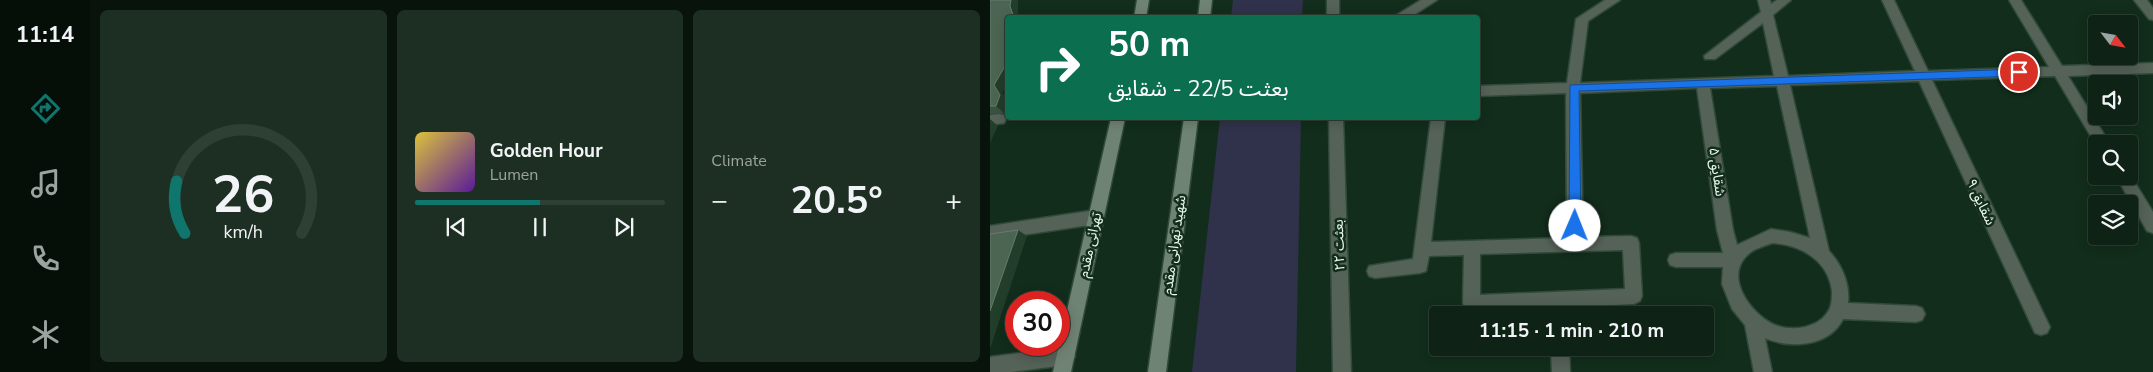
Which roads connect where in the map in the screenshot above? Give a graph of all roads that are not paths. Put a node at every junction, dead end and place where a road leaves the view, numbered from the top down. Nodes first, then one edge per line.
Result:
1 (1143, 0) edge
2 (1206, 0) edge
3 (1333, 0) edge
4 (1431, 0) edge
5 (1614, 0) edge
6 (1764, 0) edge
7 (1785, 0) edge
8 (1888, 0) edge
9 (2015, 0) edge
10 (2140, 0) edge
11 (1766, 14) junction
12 (1140, 15) edge
13 (1204, 15) edge
14 (1333, 15) edge
15 (1404, 15) edge
16 (2153, 16) edge
17 (1710, 56) dead end
18 (2153, 68) edge
19 (2058, 71) junction
20 (1922, 76) junction
21 (1781, 80) junction
22 (1703, 83) junction
23 (1573, 88) junction
24 (1480, 91) edge
25 (1118, 120) edge
26 (1191, 120) edge
27 (1336, 120) edge
28 (1438, 120) edge
29 (2097, 135) edge
30 (2128, 185) edge
31 (1096, 217) junction
32 (2153, 226) edge
33 (990, 233) edge
34 (1575, 244) junction
35 (1472, 247) junction
36 (1422, 249) junction
37 (1821, 253) junction
38 (1676, 260) dead end
39 (1733, 260) junction
40 (1375, 271) dead end
41 (1537, 306) edge
42 (1566, 306) edge
43 (1839, 311) junction
44 (1916, 314) dead end
45 (1753, 322) junction
46 (2041, 327) dead end
47 (1560, 356) edge
48 (1064, 364) edge
49 (990, 366) edge
50 (1157, 372) edge
51 (1342, 372) edge
52 (1561, 372) edge
53 (1763, 372) edge

1 - 12 main road
2 - 13 main road
3 - 14 street
4 - 15 street
5 - 23 street
6 - 11 street
7 - 11 street
8 - 20 street, شقایق ۹
9 - 19 street
10 - 16 street
11 - 17 street
11 - 21 street
18 - 19 street
19 - 20 street
19 - 29 street
20 - 21 street
20 - 46 street, شقایق ۹
21 - 22 street
21 - 37 street
22 - 23 street
22 - 39 street, شقایق ۵
23 - 24 street
23 - 34 street
25 - 31 main road, تهرانی مقدم
26 - 50 main road, شهید تهرانی مقدم
27 - 51 street, بعثت ۲۲
28 - 36 street
30 - 32 street
31 - 33 street
31 - 48 main road, تهرانی مقدم
34 - 35 street
34 - 42 street
35 - 36 street
35 - 41 street
36 - 40 street
37 - 39 street
37 - 43 street
38 - 39 street
39 - 45 street
43 - 44 street
43 - 45 street
45 - 53 street
47 - 52 street
48 - 49 street

